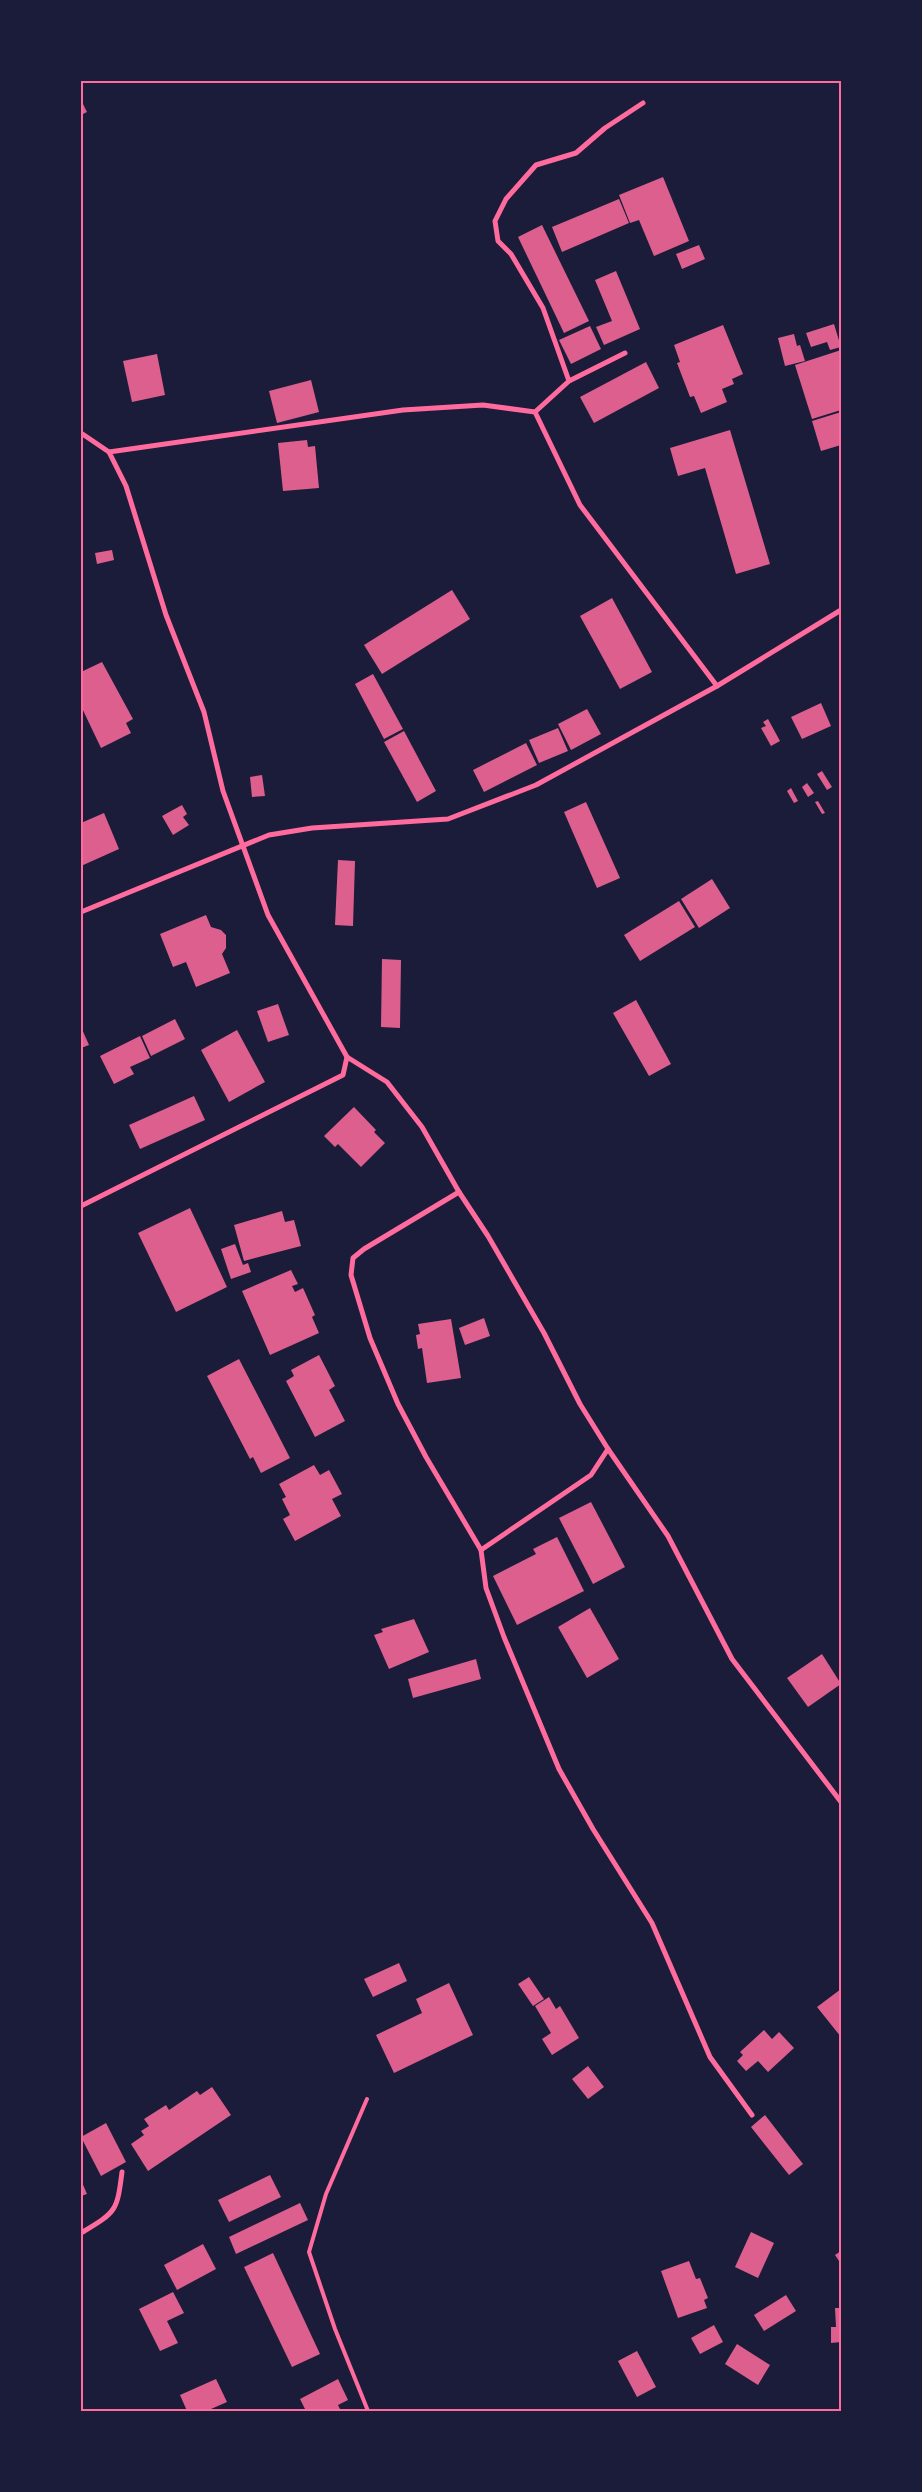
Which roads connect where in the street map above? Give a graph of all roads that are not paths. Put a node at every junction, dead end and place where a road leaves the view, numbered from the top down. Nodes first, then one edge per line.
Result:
1 (643, 103) dead end
2 (625, 353) dead end
3 (569, 381) junction
4 (535, 412) junction
5 (81, 433) edge
6 (109, 452) junction
7 (841, 610) edge
8 (717, 686) junction
9 (244, 845) junction
10 (81, 912) edge
11 (347, 1057) junction
12 (459, 1192) junction
13 (81, 1206) edge
14 (608, 1449) junction
15 (481, 1550) junction
16 (841, 1802) edge
17 (367, 2099) dead end
18 (752, 2116) dead end
19 (122, 2172) dead end
20 (81, 2233) edge
21 (368, 2411) edge

1 - 3 street
2 - 3 street
3 - 4 street
4 - 6 street
4 - 8 street
5 - 6 street
6 - 9 street
7 - 8 street
8 - 9 street
9 - 10 street
9 - 11 street
11 - 12 street
11 - 13 street
12 - 14 street
12 - 15 street
14 - 15 street
14 - 16 street
15 - 18 street
17 - 21 lane
19 - 20 street

